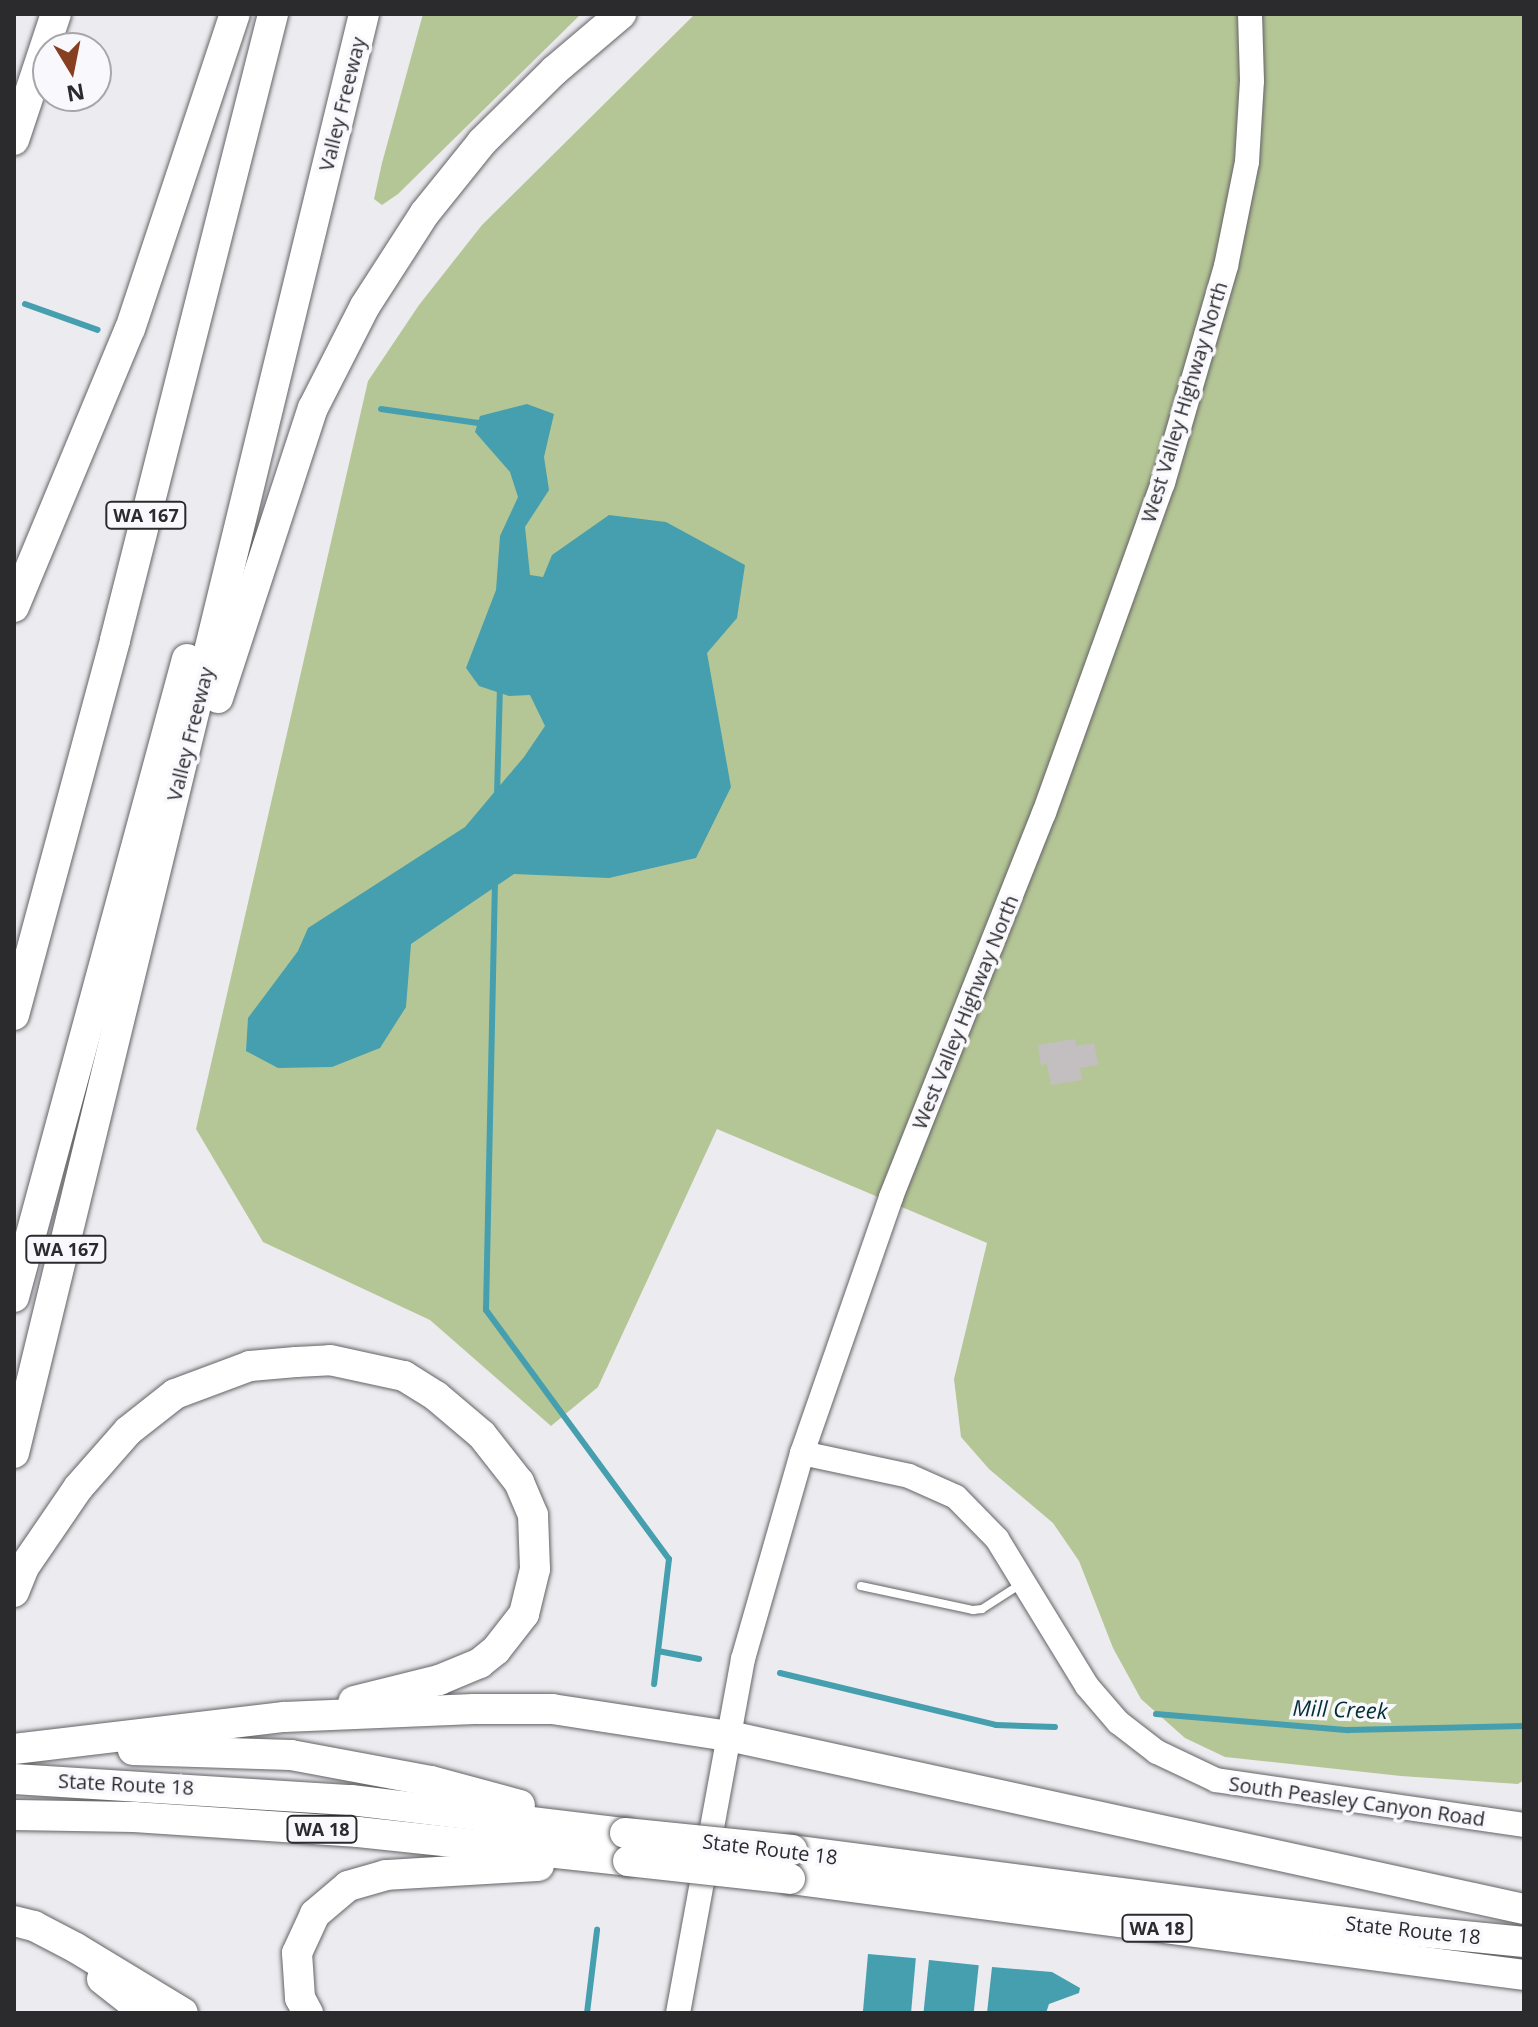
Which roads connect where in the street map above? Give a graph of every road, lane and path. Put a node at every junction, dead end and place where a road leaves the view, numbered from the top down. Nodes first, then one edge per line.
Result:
1 (56, 14) edge
2 (235, 14) edge
3 (273, 14) edge
4 (364, 14) edge
5 (621, 14) edge
6 (1250, 14) edge
7 (32, 109) edge
8 (14, 140) edge
9 (14, 154) edge
10 (271, 391) junction
11 (14, 607) edge
12 (14, 1015) edge
13 (112, 1043) junction
14 (14, 1297) edge
15 (14, 1453) edge
16 (802, 1453) junction
17 (1022, 1583) junction
18 (861, 1586) dead end
19 (14, 1592) edge
20 (284, 1717) junction
21 (729, 1736) junction
22 (24, 1748) edge
23 (14, 1779) edge
24 (14, 1815) edge
25 (1524, 1825) edge
26 (578, 1826) junction
27 (627, 1847) junction
28 (791, 1865) junction
29 (1524, 1909) edge
30 (24, 1923) edge
31 (1524, 1942) edge
32 (1524, 1975) edge
33 (138, 2013) edge
34 (183, 2013) edge
35 (308, 2013) edge
36 (678, 2013) edge

1 - 8 highway
2 - 11 highway
3 - 12 highway, WA 167
4 - 10 highway, Valley Freeway / WA 167
5 - 13 highway
6 - 16 main road, West Valley Highway North
7 - 9 highway
10 - 13 highway, Valley Freeway / WA 167
10 - 14 highway
13 - 15 highway, Valley Freeway / WA 167
16 - 17 main road, South Peasley Canyon Road
16 - 21 main road, West Valley Highway North
17 - 18 lane
17 - 25 main road, South Peasley Canyon Road
19 - 20 highway
20 - 21 highway
20 - 22 highway
21 - 29 highway
21 - 36 main road, West Valley Highway North
22 - 26 highway
23 - 26 highway, State Route 18 / WA 18
24 - 27 highway, State Route 18 / WA 18
26 - 27 highway, State Route 18 / WA 18
27 - 28 highway, State Route 18 / WA 18, bridge
27 - 35 highway
28 - 31 highway, State Route 18 / WA 18
28 - 32 highway, State Route 18 / WA 18
30 - 33 highway
30 - 34 highway

